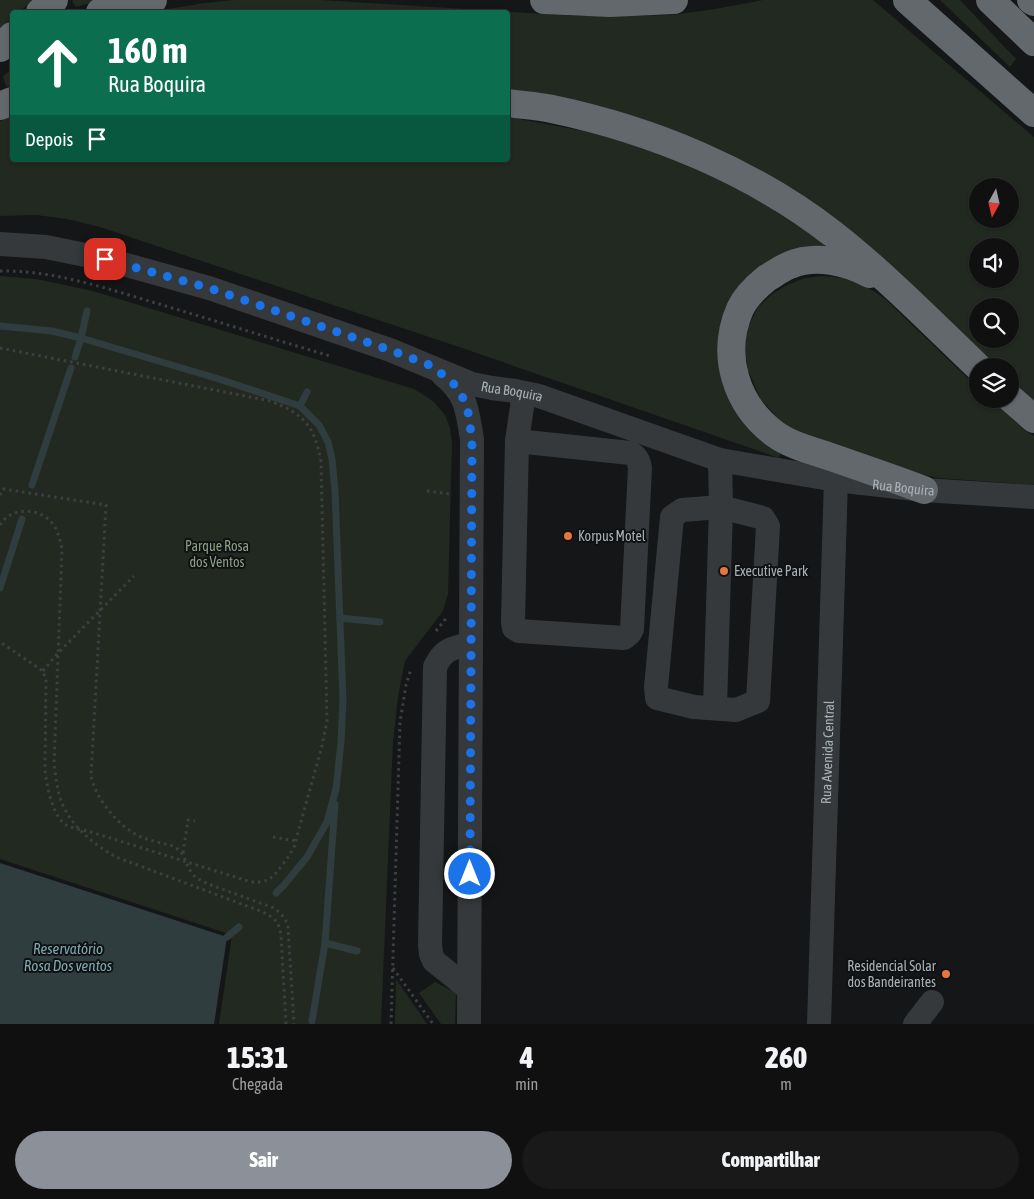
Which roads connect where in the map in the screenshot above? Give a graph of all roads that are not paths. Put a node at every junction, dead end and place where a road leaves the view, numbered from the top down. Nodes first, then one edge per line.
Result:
1 (54, 0) edge
2 (153, 0) edge
3 (544, 0) edge
4 (674, 0) edge
5 (990, 0) edge
6 (908, 2) edge
7 (42, 10) edge
8 (109, 10) edge
9 (10, 38) edge
10 (1034, 42) edge
11 (0, 48) edge
12 (510, 103) edge
13 (1034, 113) edge
14 (0, 244) edge
15 (894, 287) junction
16 (969, 358) edge
17 (432, 366) junction
18 (520, 392) junction
19 (1019, 406) edge
20 (1034, 419) edge
21 (472, 439) junction
22 (517, 441) junction
23 (720, 460) junction
24 (836, 480) junction
25 (924, 490) junction
26 (1034, 497) edge
27 (721, 507) junction
28 (471, 643) junction
29 (715, 708) junction
30 (469, 989) junction
31 (932, 1002) dead end
32 (469, 1024) edge
33 (819, 1024) edge
34 (915, 1024) edge

1 - 7 highway
2 - 8 highway
3 - 4 highway
5 - 10 highway
6 - 13 highway
9 - 11 highway
12 - 15 highway
14 - 17 street, Rua Boquira
15 - 16 highway
15 - 25 highway
17 - 18 street, Rua Boquira
17 - 21 street
18 - 21 street
18 - 22 street
18 - 23 street, Rua Boquira
19 - 20 highway
21 - 28 street
22 - 22 street
23 - 24 street, Rua Boquira
23 - 27 street
24 - 25 street, Rua Boquira
24 - 33 street, Rua Avenida Central
25 - 26 street, Rua Boquira
27 - 29 street
27 - 29 street
27 - 29 street
28 - 30 street
28 - 30 street
30 - 32 street
31 - 34 street

